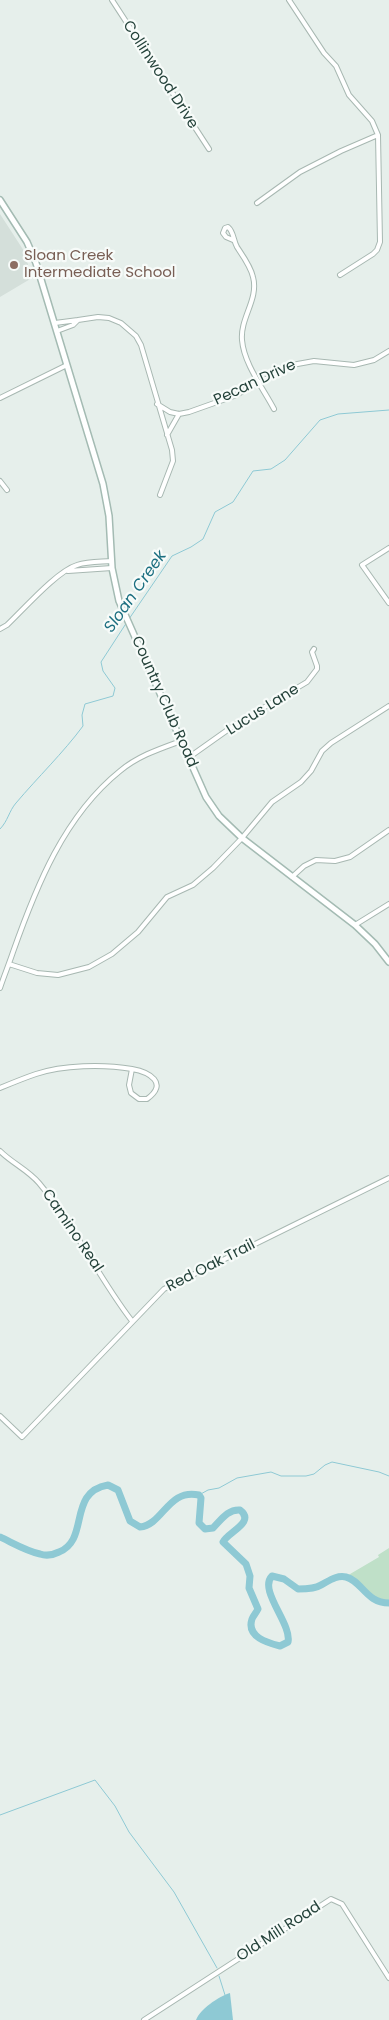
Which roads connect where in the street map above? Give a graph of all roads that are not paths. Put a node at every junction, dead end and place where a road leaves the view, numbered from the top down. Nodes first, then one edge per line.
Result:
1 (112, 0) edge
2 (289, 0) edge
3 (378, 136) junction
4 (209, 149) dead end
5 (0, 200) edge
6 (257, 204) dead end
7 (233, 240) dead end
8 (340, 275) dead end
9 (78, 320) junction
10 (54, 323) junction
11 (57, 331) junction
12 (389, 351) edge
13 (67, 365) junction
14 (259, 382) junction
15 (0, 398) edge
16 (157, 404) junction
17 (274, 409) dead end
18 (179, 414) junction
19 (167, 435) junction
20 (0, 481) edge
21 (7, 490) dead end
22 (160, 494) dead end
23 (389, 548) edge
24 (112, 561) junction
25 (112, 568) junction
26 (65, 572) junction
27 (389, 604) edge
28 (0, 628) edge
29 (314, 649) dead end
30 (389, 706) edge
31 (181, 741) junction
32 (188, 758) junction
33 (389, 830) edge
34 (242, 838) junction
35 (292, 877) junction
36 (389, 904) edge
37 (355, 925) junction
38 (389, 962) edge
39 (9, 964) junction
40 (0, 988) edge
41 (132, 1069) junction
42 (0, 1088) edge
43 (0, 1151) edge
44 (389, 1178) edge
45 (132, 1321) junction
46 (0, 1416) edge
47 (389, 1978) edge
48 (144, 2020) edge

1 - 4 street, Collinwood Drive
2 - 3 street
3 - 6 street
3 - 8 street
5 - 10 main road, Country Club Road
7 - 14 street
9 - 10 street
9 - 11 street
9 - 16 street
10 - 11 main road, Country Club Road
11 - 13 main road, Country Club Road
12 - 14 street, Pecan Drive
13 - 15 street
13 - 24 main road, Country Club Road
14 - 17 street
14 - 18 street, Pecan Drive
16 - 18 street
16 - 19 street
18 - 19 street
19 - 22 street
20 - 21 street
23 - 27 street
24 - 25 main road, Country Club Road
24 - 26 street
25 - 26 street
25 - 31 main road, Country Club Road
26 - 28 street
29 - 32 street, Lucus Lane
30 - 34 street
31 - 32 main road, Country Club Road
31 - 39 street
32 - 34 main road, Country Club Road
33 - 35 street
34 - 35 main road, Country Club Road
34 - 39 street
35 - 37 main road, Country Club Road
36 - 37 street
37 - 38 main road, Country Club Road
39 - 40 street
41 - 41 street
41 - 42 street
43 - 45 street, Camino Real
44 - 45 street, Red Oak Trail
45 - 46 street, Red Oak Trail
47 - 48 street, Old Mill Road

